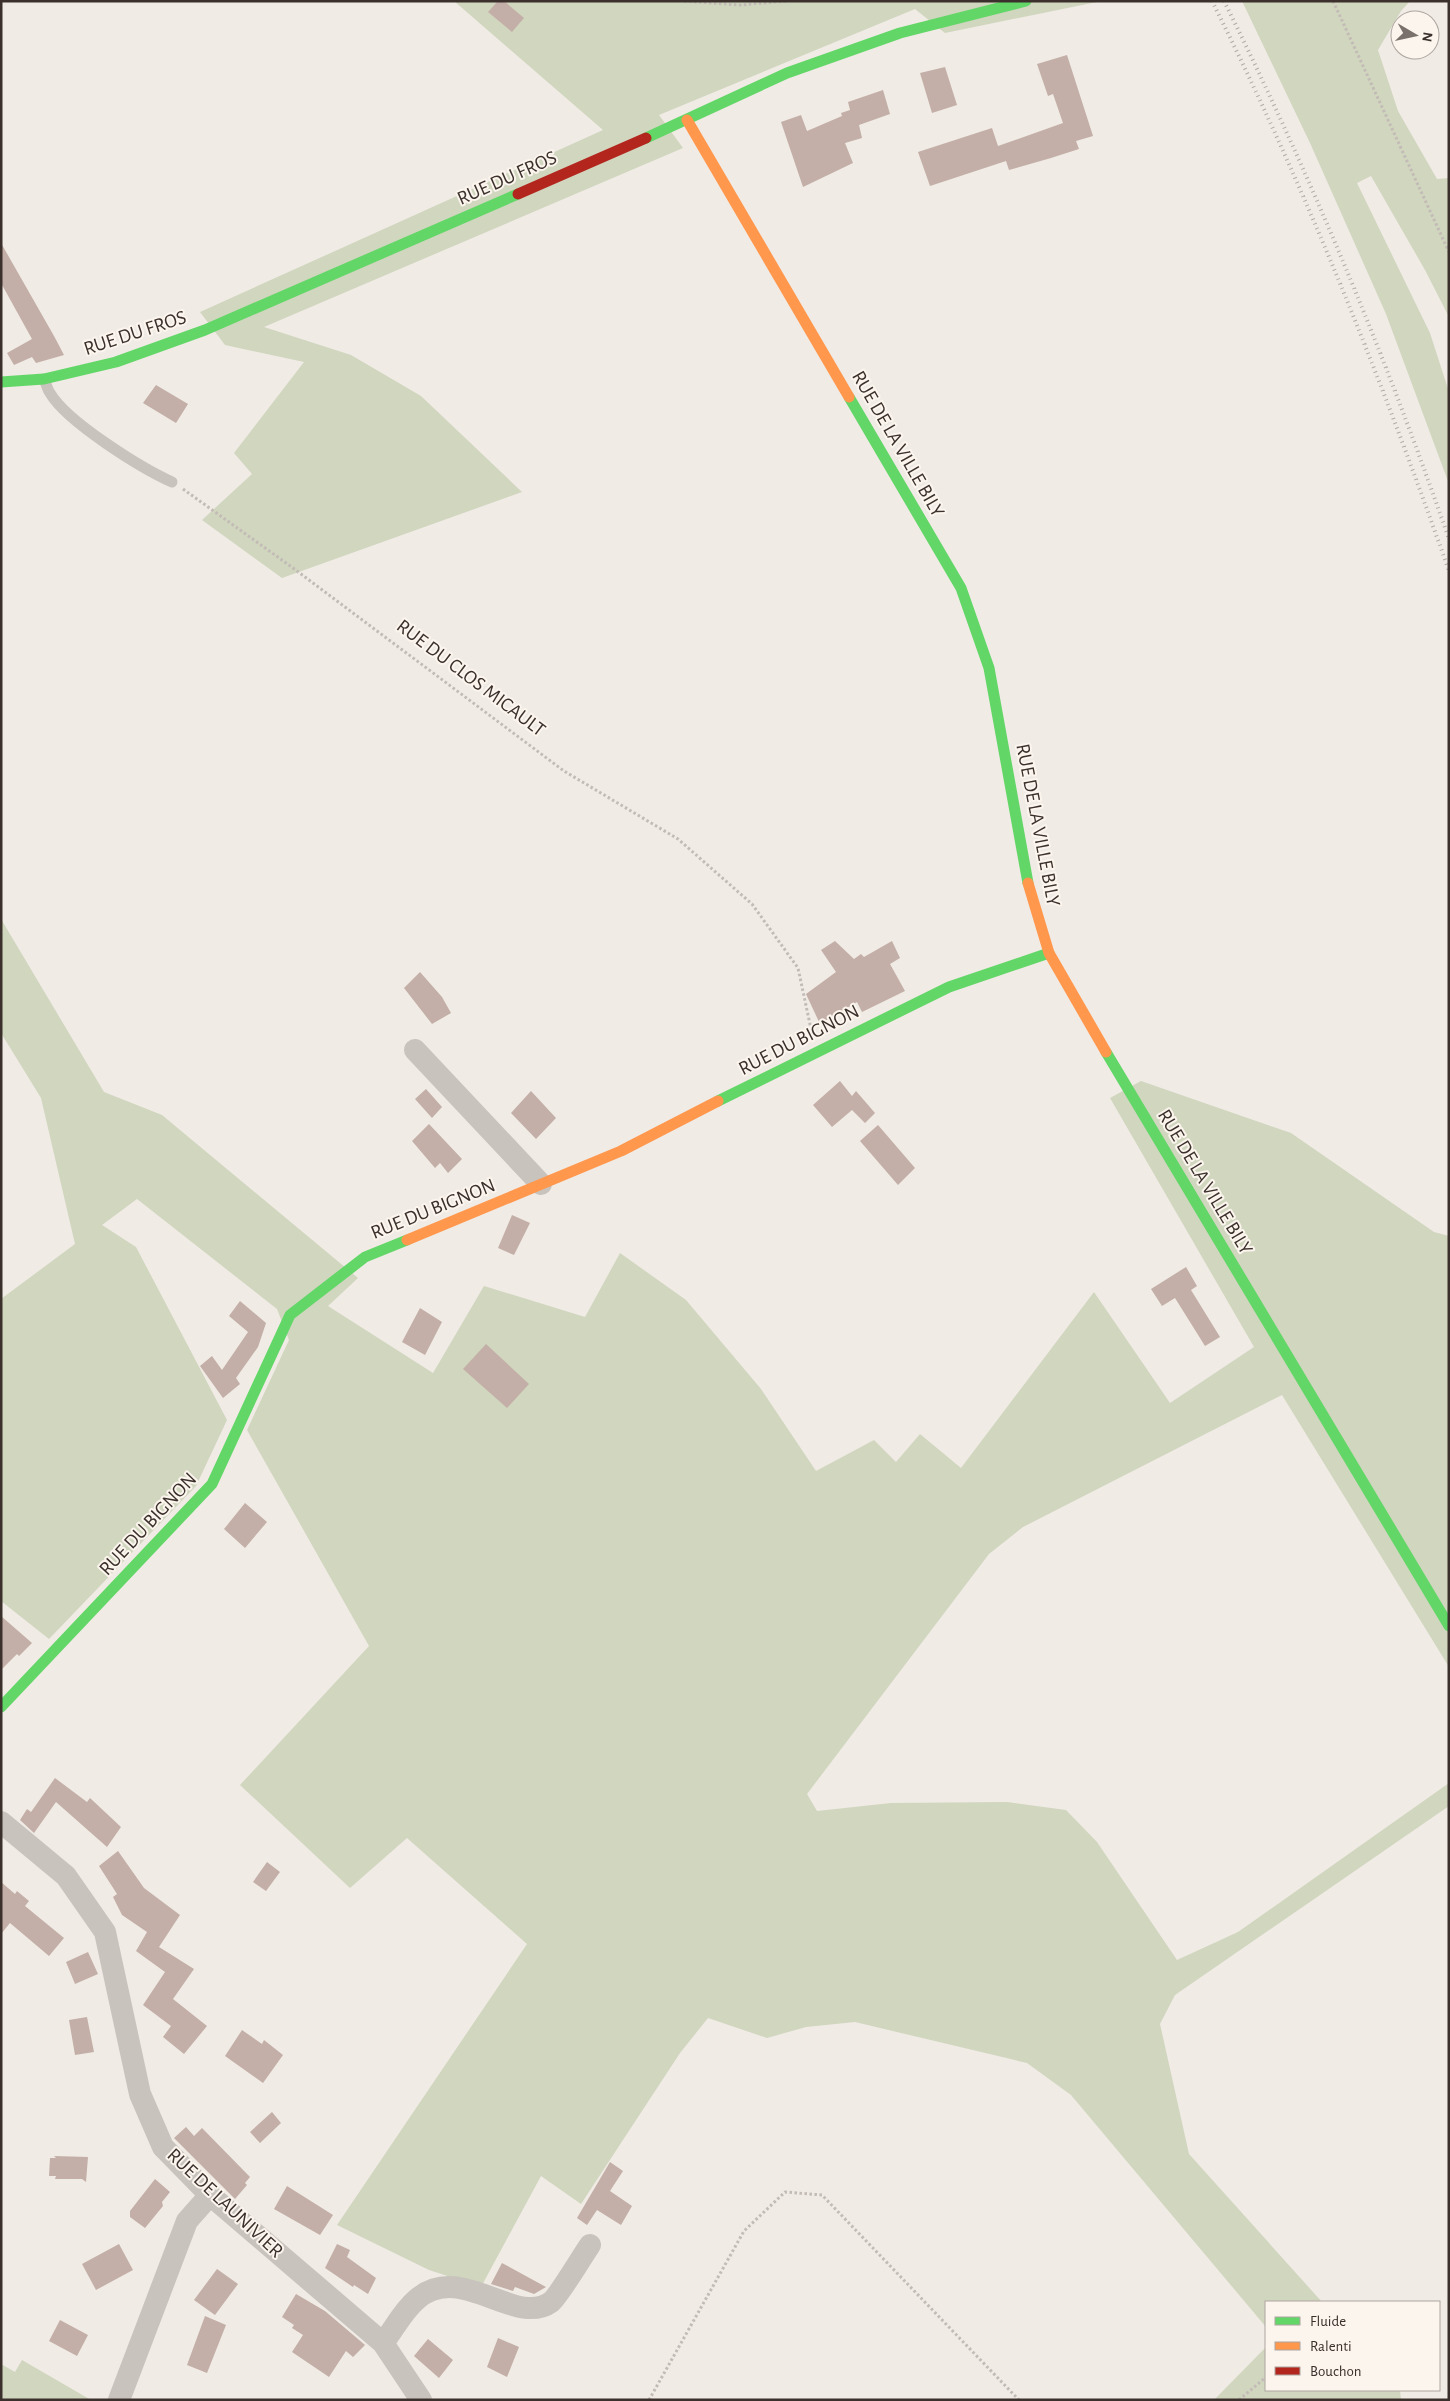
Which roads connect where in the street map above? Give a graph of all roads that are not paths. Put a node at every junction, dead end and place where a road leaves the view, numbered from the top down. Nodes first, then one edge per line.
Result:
1 (1026, 1) edge
2 (687, 120) junction
3 (44, 379) junction
4 (1, 382) edge
5 (172, 482) road end
6 (1049, 953) junction
7 (415, 1050) dead end
8 (541, 1184) junction
9 (1449, 1626) edge
10 (1, 1707) edge
11 (1, 1822) edge
12 (210, 2195) junction
13 (590, 2245) dead end
14 (383, 2343) junction
15 (119, 2400) edge
16 (421, 2400) edge

1 - 2 street, RUE DU FROS
2 - 3 street, RUE DU FROS
2 - 6 street, RUE DE LA VILLE BILY
3 - 4 street, RUE DU FROS
3 - 5 lane
6 - 8 street, RUE DU BIGNON
6 - 9 street, RUE DE LA VILLE BILY
7 - 8 street
8 - 10 street, RUE DU BIGNON
11 - 12 street, RUE DE LAUNIVIER
12 - 14 street, RUE DE LAUNIVIER
12 - 15 street
13 - 14 street
14 - 16 street, RUE DE LAUNIVIER

